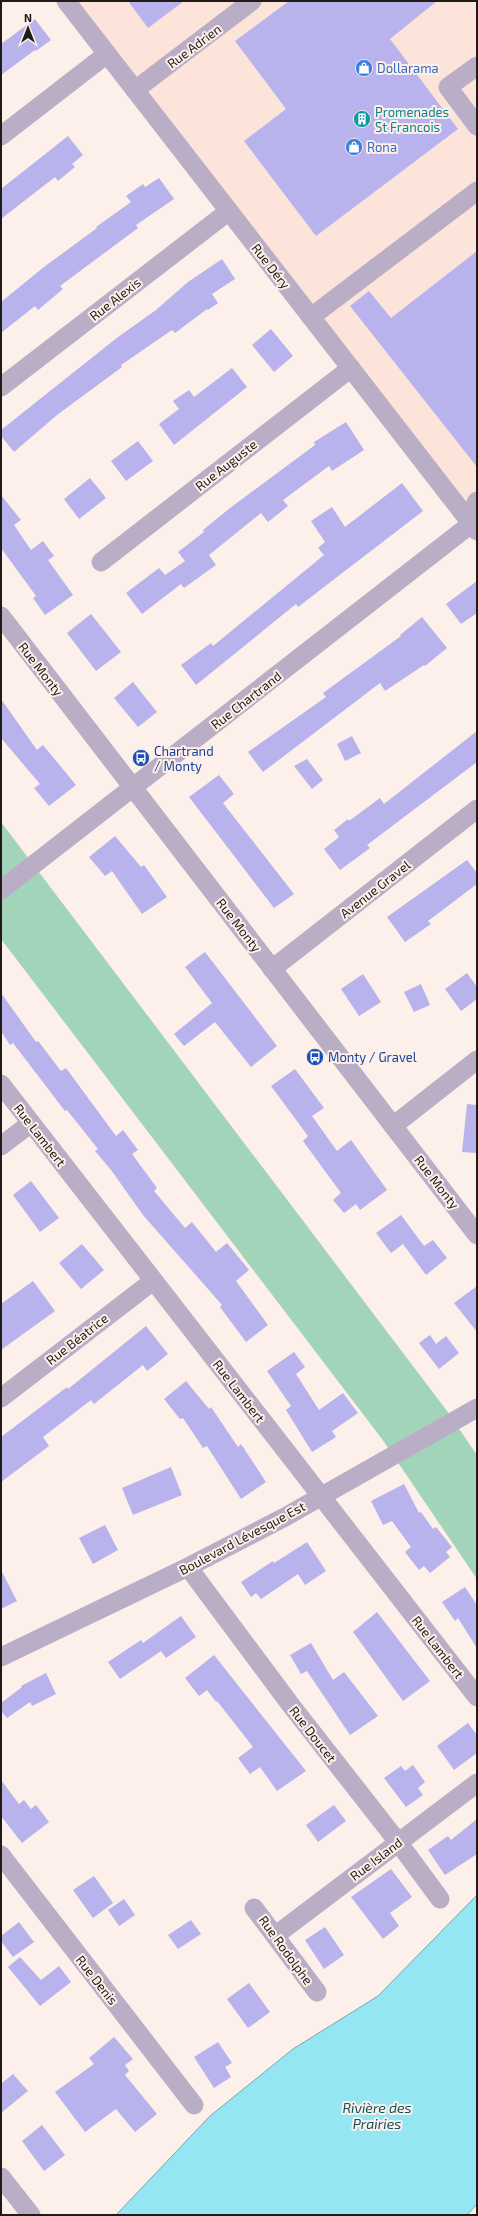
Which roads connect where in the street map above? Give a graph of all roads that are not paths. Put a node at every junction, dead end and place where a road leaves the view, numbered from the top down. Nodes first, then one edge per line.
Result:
1 (66, 1) edge
2 (252, 1) edge
3 (107, 54) junction
4 (477, 66) edge
5 (135, 90) junction
6 (477, 126) edge
7 (1, 136) edge
8 (475, 196) edge
9 (229, 211) junction
10 (311, 317) junction
11 (351, 368) junction
12 (1, 387) edge
13 (477, 501) edge
14 (475, 527) edge
15 (101, 562) dead end
16 (1, 616) edge
17 (134, 788) junction
18 (477, 809) edge
19 (1, 890) edge
20 (272, 969) junction
21 (477, 1060) edge
22 (1, 1084) edge
23 (31, 1123) junction
24 (393, 1126) junction
25 (1, 1146) edge
26 (477, 1235) edge
27 (153, 1281) junction
28 (1, 1398) edge
29 (477, 1408) edge
30 (320, 1497) junction
31 (188, 1567) junction
32 (1, 1656) edge
33 (477, 1697) edge
34 (477, 1783) edge
35 (398, 1842) junction
36 (1, 1855) edge
37 (440, 1899) dead end
38 (254, 1908) dead end
39 (276, 1935) junction
40 (317, 1992) dead end
41 (194, 2105) dead end
42 (1, 2177) edge
43 (31, 2215) edge

1 - 3 street, Rue Déry
2 - 5 street, Rue Adrien
3 - 5 street, Rue Déry
3 - 7 street
4 - 6 street
5 - 9 street, Rue Déry
8 - 10 street
9 - 10 street, Rue Déry
9 - 12 street, Rue Alexis
10 - 11 street, Rue Déry
11 - 14 street, Rue Déry
11 - 15 street, Rue Auguste
13 - 14 street
14 - 17 street, Rue Chartrand
16 - 17 street, Rue Monty
17 - 19 street, Rue Chartrand
17 - 20 street, Rue Monty
18 - 20 street, Avenue Gravel
20 - 24 street, Rue Monty
21 - 24 street
22 - 23 street, Rue Lambert
23 - 25 street
23 - 27 street, Rue Lambert
24 - 26 street, Rue Monty
27 - 28 street, Rue Béatrice
27 - 30 street, Rue Lambert
29 - 30 street, Boulevard Lévesque Est
30 - 31 street, Boulevard Lévesque Est
30 - 33 street, Rue Lambert
31 - 32 street, Boulevard Lévesque Est
31 - 35 street, Rue Doucet
34 - 35 street, Rue Island
35 - 37 street, Rue Doucet
35 - 39 street, Rue Island
36 - 41 street, Rue Denis
38 - 39 street, Rue Rodolphe
39 - 40 street, Rue Rodolphe
42 - 43 street

